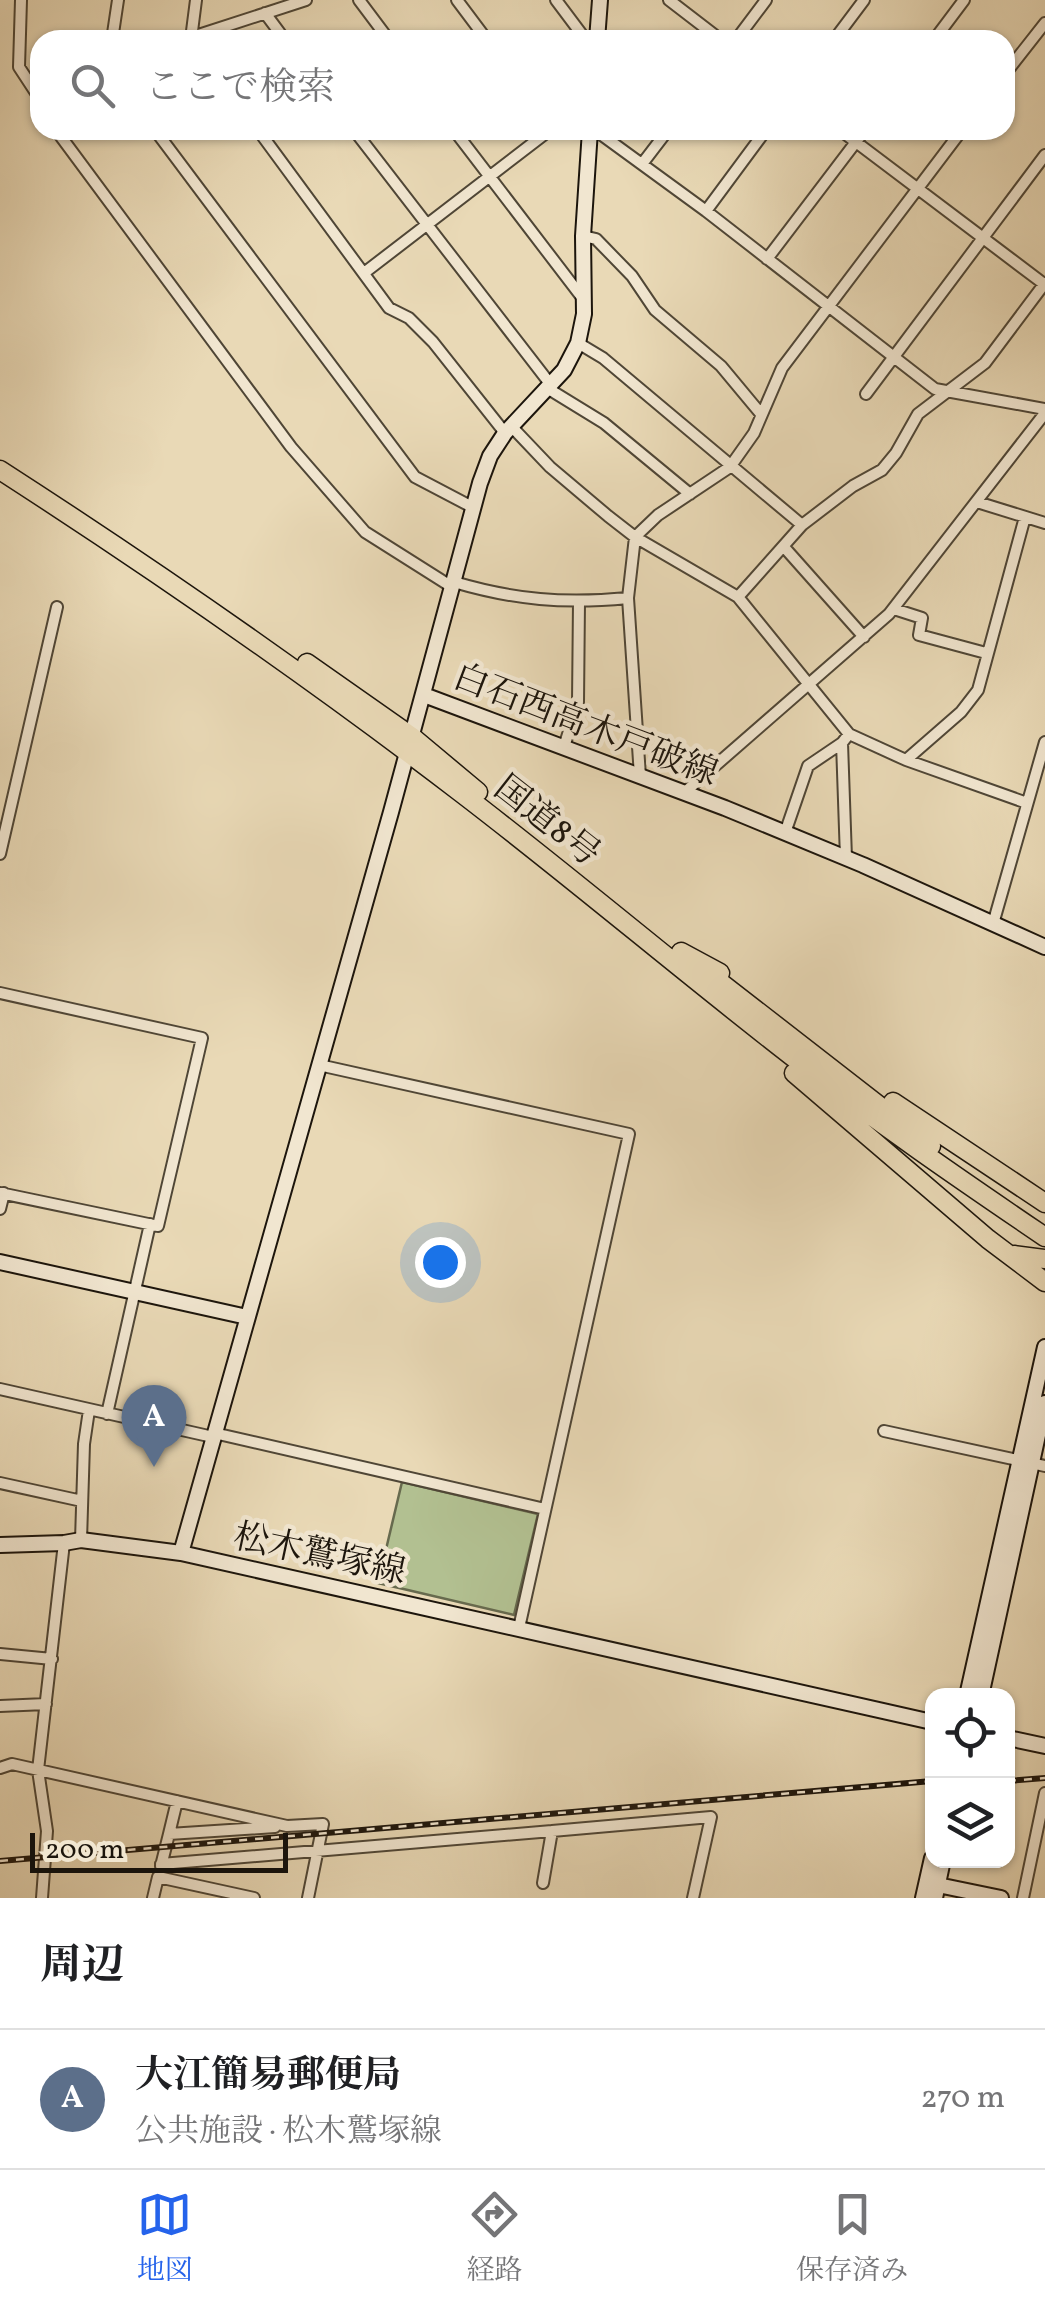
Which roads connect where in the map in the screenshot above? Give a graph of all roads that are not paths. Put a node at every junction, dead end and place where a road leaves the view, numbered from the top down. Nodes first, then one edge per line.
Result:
1 (21, 0) edge
2 (118, 0) edge
3 (196, 0) edge
4 (306, 0) edge
5 (360, 0) edge
6 (457, 0) edge
7 (556, 0) edge
8 (600, 0) edge
9 (669, 0) edge
10 (766, 0) edge
11 (864, 0) edge
12 (964, 0) edge
13 (272, 8) edge
14 (1045, 22) edge
15 (114, 30) edge
16 (190, 30) edge
17 (212, 30) edge
18 (382, 30) edge
19 (480, 30) edge
20 (578, 30) edge
21 (597, 30) edge
22 (708, 30) edge
23 (744, 30) edge
24 (842, 30) edge
25 (942, 30) edge
26 (1015, 61) edge
27 (30, 80) edge
28 (63, 140) edge
29 (162, 140) edge
30 (265, 140) edge
31 (362, 140) edge
32 (461, 140) edge
33 (537, 140) edge
34 (591, 140) edge
35 (607, 140) edge
36 (660, 140) edge
37 (759, 140) edge
38 (853, 140) edge
39 (954, 140) edge
40 (856, 142) junction
41 (1045, 154) edge
42 (642, 164) junction
43 (489, 178) junction
44 (917, 189) junction
45 (706, 211) junction
46 (426, 226) junction
47 (583, 236) junction
48 (982, 238) junction
49 (767, 259) junction
50 (364, 273) junction
51 (1044, 284) edge
52 (584, 300) junction
53 (828, 306) junction
54 (578, 342) junction
55 (893, 356) junction
56 (549, 386) junction
57 (945, 392) junction
58 (866, 394) dead end
59 (1045, 411) edge
60 (761, 414) junction
61 (508, 429) junction
62 (0, 456) edge
63 (730, 467) junction
64 (0, 470) edge
65 (690, 494) junction
66 (978, 502) junction
67 (474, 508) junction
68 (1025, 517) junction
69 (1045, 523) edge
70 (802, 526) junction
71 (636, 537) junction
72 (784, 547) junction
73 (453, 585) junction
74 (738, 597) junction
75 (628, 598) junction
76 (579, 602) junction
77 (56, 607) dead end
78 (894, 609) junction
79 (864, 637) junction
80 (986, 653) junction
81 (810, 683) junction
82 (421, 704) junction
83 (845, 738) junction
84 (1045, 742) edge
85 (409, 744) junction
86 (564, 748) junction
87 (906, 760) junction
88 (640, 776) junction
89 (685, 792) junction
90 (1027, 803) junction
91 (786, 833) junction
92 (0, 854) edge
93 (846, 858) junction
94 (993, 924) junction
95 (645, 938) junction
96 (1045, 947) edge
97 (681, 952) junction
98 (0, 993) edge
99 (319, 1065) junction
100 (956, 1169) junction
101 (1037, 1192) edge
102 (2, 1193) edge
103 (1045, 1202) edge
104 (0, 1210) edge
105 (1045, 1223) edge
106 (150, 1224) junction
107 (1045, 1237) edge
108 (0, 1262) edge
109 (1042, 1272) edge
110 (1045, 1291) edge
111 (134, 1294) junction
112 (247, 1317) junction
113 (1045, 1346) edge
114 (0, 1389) edge
115 (1045, 1403) edge
116 (89, 1410) junction
117 (107, 1414) junction
118 (884, 1431) dead end
119 (214, 1435) junction
120 (1032, 1463) edge
121 (0, 1483) edge
122 (82, 1501) junction
123 (545, 1509) junction
124 (81, 1540) junction
125 (64, 1544) junction
126 (0, 1545) edge
127 (181, 1553) junction
128 (519, 1628) junction
129 (0, 1654) edge
130 (52, 1659) junction
131 (969, 1688) edge
132 (983, 1688) edge
133 (46, 1704) junction
134 (0, 1706) edge
135 (925, 1720) edge
136 (1015, 1740) edge
137 (1045, 1746) edge
138 (0, 1768) edge
139 (38, 1770) junction
140 (1045, 1793) edge
141 (177, 1801) junction
142 (287, 1826) junction
143 (552, 1831) junction
144 (170, 1834) junction
145 (317, 1850) junction
146 (162, 1864) junction
147 (930, 1868) edge
148 (158, 1877) junction
149 (542, 1883) dead end
150 (936, 1892) edge
151 (42, 1898) edge
152 (154, 1898) edge
153 (254, 1898) edge
154 (308, 1898) edge
155 (693, 1898) edge
156 (923, 1898) edge
157 (1000, 1898) edge
158 (1023, 1898) edge

1 - 27 street
2 - 15 street
3 - 16 street
4 - 13 street
5 - 18 street
6 - 19 street
7 - 20 street
8 - 21 main road
9 - 22 street
10 - 23 street
11 - 24 street
12 - 25 street
13 - 17 street
14 - 26 street
28 - 73 street
29 - 67 street
30 - 50 street
31 - 46 street
32 - 43 street
33 - 43 street
34 - 47 main road
35 - 42 street
36 - 42 street
37 - 45 street
38 - 40 street
39 - 44 street
40 - 44 street
40 - 49 street
41 - 48 street
42 - 45 street
43 - 46 street
43 - 52 street
44 - 48 street
44 - 53 street
45 - 49 street
46 - 50 street
46 - 56 street
47 - 52 main road
47 - 60 street
48 - 51 street
48 - 55 street
49 - 53 street
50 - 61 street
51 - 57 street
52 - 54 main road
53 - 55 street
53 - 60 street
54 - 56 main road
54 - 63 street
55 - 57 street
55 - 58 street
56 - 61 main road
56 - 65 street
57 - 59 street
57 - 70 street
59 - 66 street
60 - 63 street
61 - 67 main road
61 - 71 street
62 - 85 highway, 国道8号
63 - 65 street
63 - 70 street
64 - 85 highway, 国道8号
65 - 71 street
66 - 68 street
66 - 78 street
67 - 73 main road
68 - 69 street
68 - 80 street
70 - 72 street
71 - 74 street
71 - 75 street
72 - 74 street
72 - 79 street
73 - 76 street
73 - 82 main road
74 - 81 street
75 - 76 street
75 - 88 street
76 - 86 street
77 - 92 street
78 - 79 street
78 - 80 street
79 - 81 street
80 - 87 street
81 - 83 street
81 - 89 street
82 - 85 main road, 白石西高木戸破線
82 - 86 main road, 白石西高木戸破線
83 - 87 street
83 - 91 street
83 - 93 street
84 - 90 street
85 - 95 highway, 国道8号
85 - 97 highway, 国道8号
85 - 99 main road, 白石西高木戸破線
86 - 88 main road, 白石西高木戸破線
87 - 90 street
88 - 89 main road, 白石西高木戸破線
89 - 91 main road, 白石西高木戸破線
90 - 94 street
91 - 93 main road, 白石西高木戸破線
93 - 94 main road, 白石西高木戸破線
94 - 96 main road, 白石西高木戸破線
95 - 100 highway, 国道8号
95 - 109 highway
97 - 100 highway, 国道8号
97 - 101 highway
98 - 106 street
99 - 112 main road, 白石西高木戸破線
99 - 123 street
100 - 105 highway, 国道8号
100 - 107 highway, 国道8号
101 - 103 highway
102 - 104 street
102 - 106 street
106 - 111 street
108 - 111 main road
109 - 110 highway
111 - 112 main road
111 - 117 street
112 - 119 main road, 松木鷲塚線
113 - 120 main road
114 - 116 street
115 - 120 main road
116 - 117 street
116 - 122 street
117 - 119 street
118 - 120 street
119 - 123 street
119 - 127 main road, 松木鷲塚線
120 - 131 main road
120 - 132 main road
121 - 122 street
122 - 124 street
123 - 128 street
124 - 125 main road
124 - 127 main road
125 - 126 main road
125 - 130 street
127 - 128 main road, 松木鷲塚線
128 - 135 main road, 松木鷲塚線
129 - 130 street
130 - 133 street
133 - 134 street
133 - 139 street
136 - 137 main road
138 - 139 street
139 - 141 street
139 - 151 street
140 - 158 street
141 - 142 street
141 - 144 street
142 - 144 street
142 - 145 street
143 - 145 street
143 - 149 street
143 - 155 street
144 - 146 street
145 - 146 street
145 - 154 street
146 - 148 street
147 - 156 main road
148 - 152 street
148 - 153 street
150 - 157 main road

